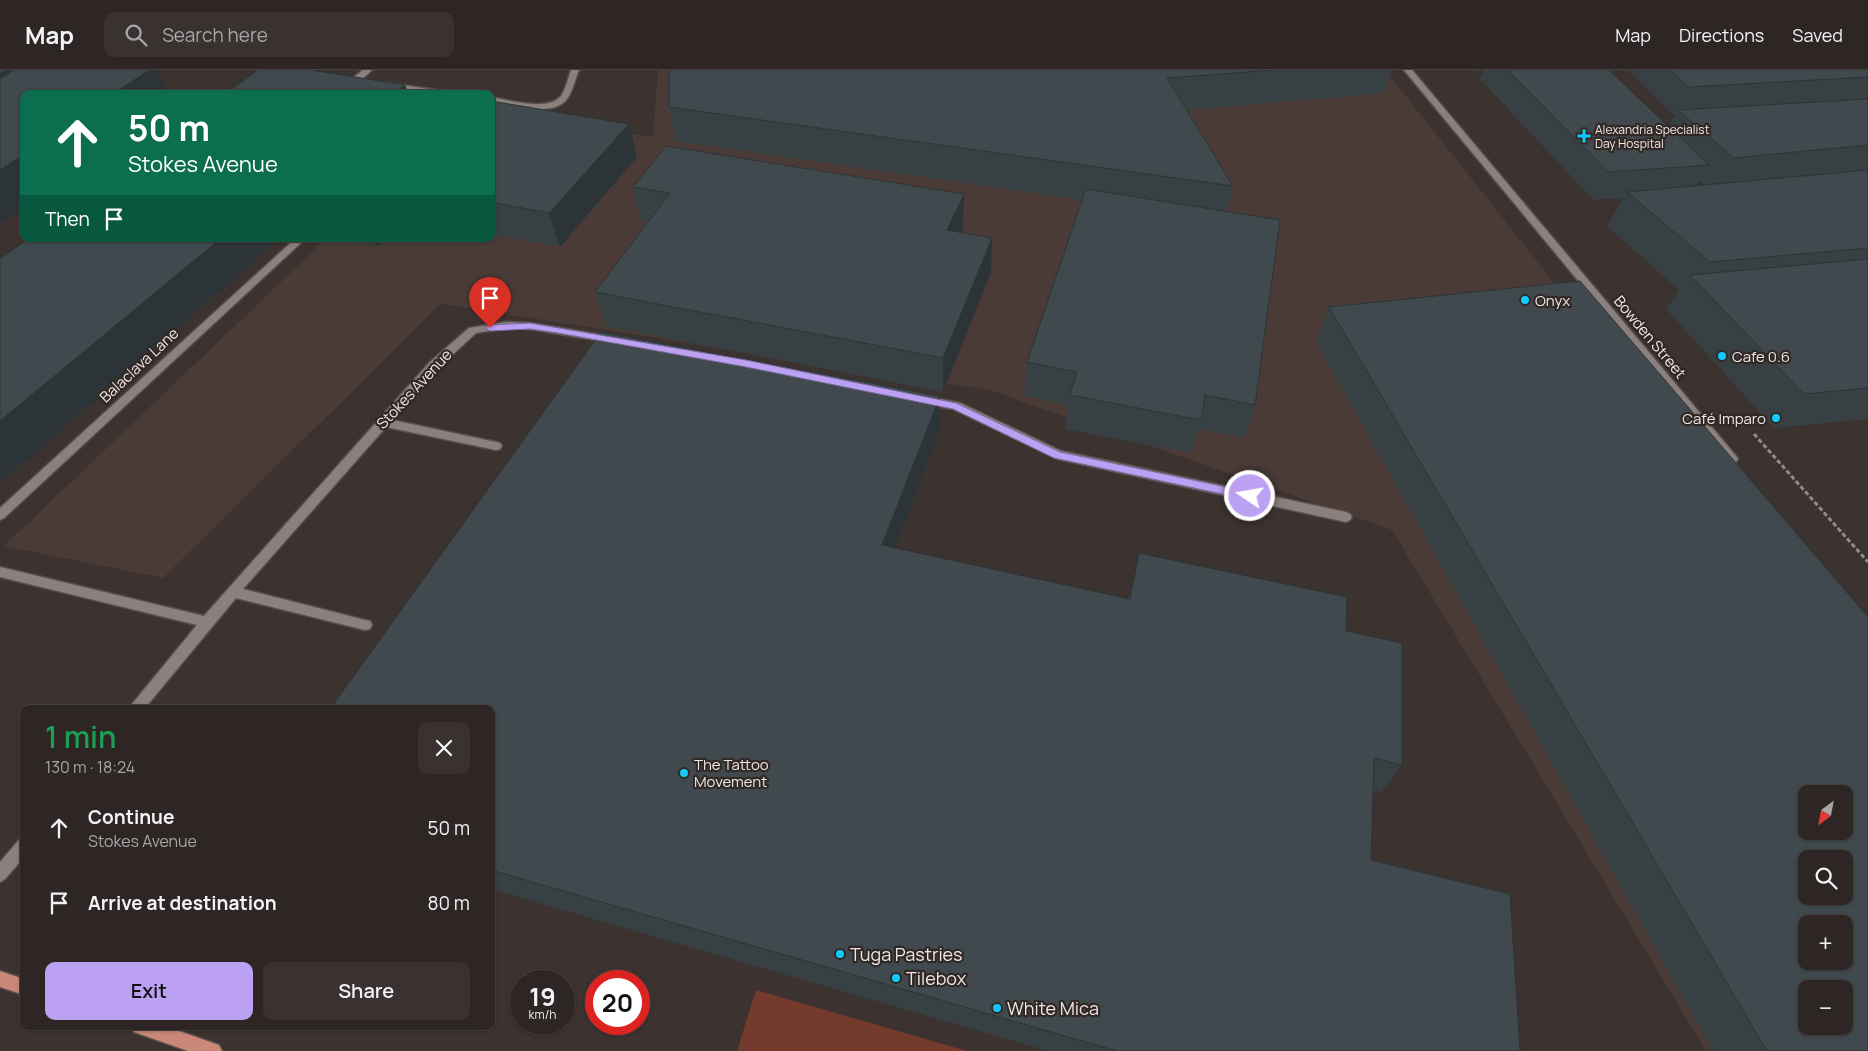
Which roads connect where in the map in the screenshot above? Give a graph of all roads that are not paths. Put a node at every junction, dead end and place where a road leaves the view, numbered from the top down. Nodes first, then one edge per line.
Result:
1 (368, 70) edge
2 (574, 70) edge
3 (1408, 70) edge
4 (346, 79) edge
5 (356, 80) junction
6 (366, 81) edge
7 (385, 84) edge
8 (425, 90) edge
9 (495, 101) edge
10 (297, 242) edge
11 (624, 342) edge
12 (908, 397) edge
13 (383, 422) junction
14 (496, 446) dead end
15 (1740, 469) edge
16 (0, 515) edge
17 (1346, 517) dead end
18 (0, 572) edge
19 (233, 592) junction
20 (207, 622) junction
21 (366, 625) dead end
22 (138, 705) edge
23 (20, 850) edge
24 (0, 874) edge
25 (0, 979) edge
26 (20, 986) edge
27 (152, 1030) edge
28 (213, 1051) edge

1 - 5 street
2 - 9 street
3 - 15 street, Bowden Street
4 - 5 street
5 - 6 street
7 - 8 street
10 - 16 street, Balaclava Lane
11 - 13 street, Stokes Avenue
12 - 17 street
13 - 14 street
13 - 19 street, Stokes Avenue
18 - 20 street
19 - 20 street, Stokes Avenue
19 - 21 street
20 - 22 street, Stokes Avenue
23 - 24 street
25 - 26 main road
27 - 28 main road

